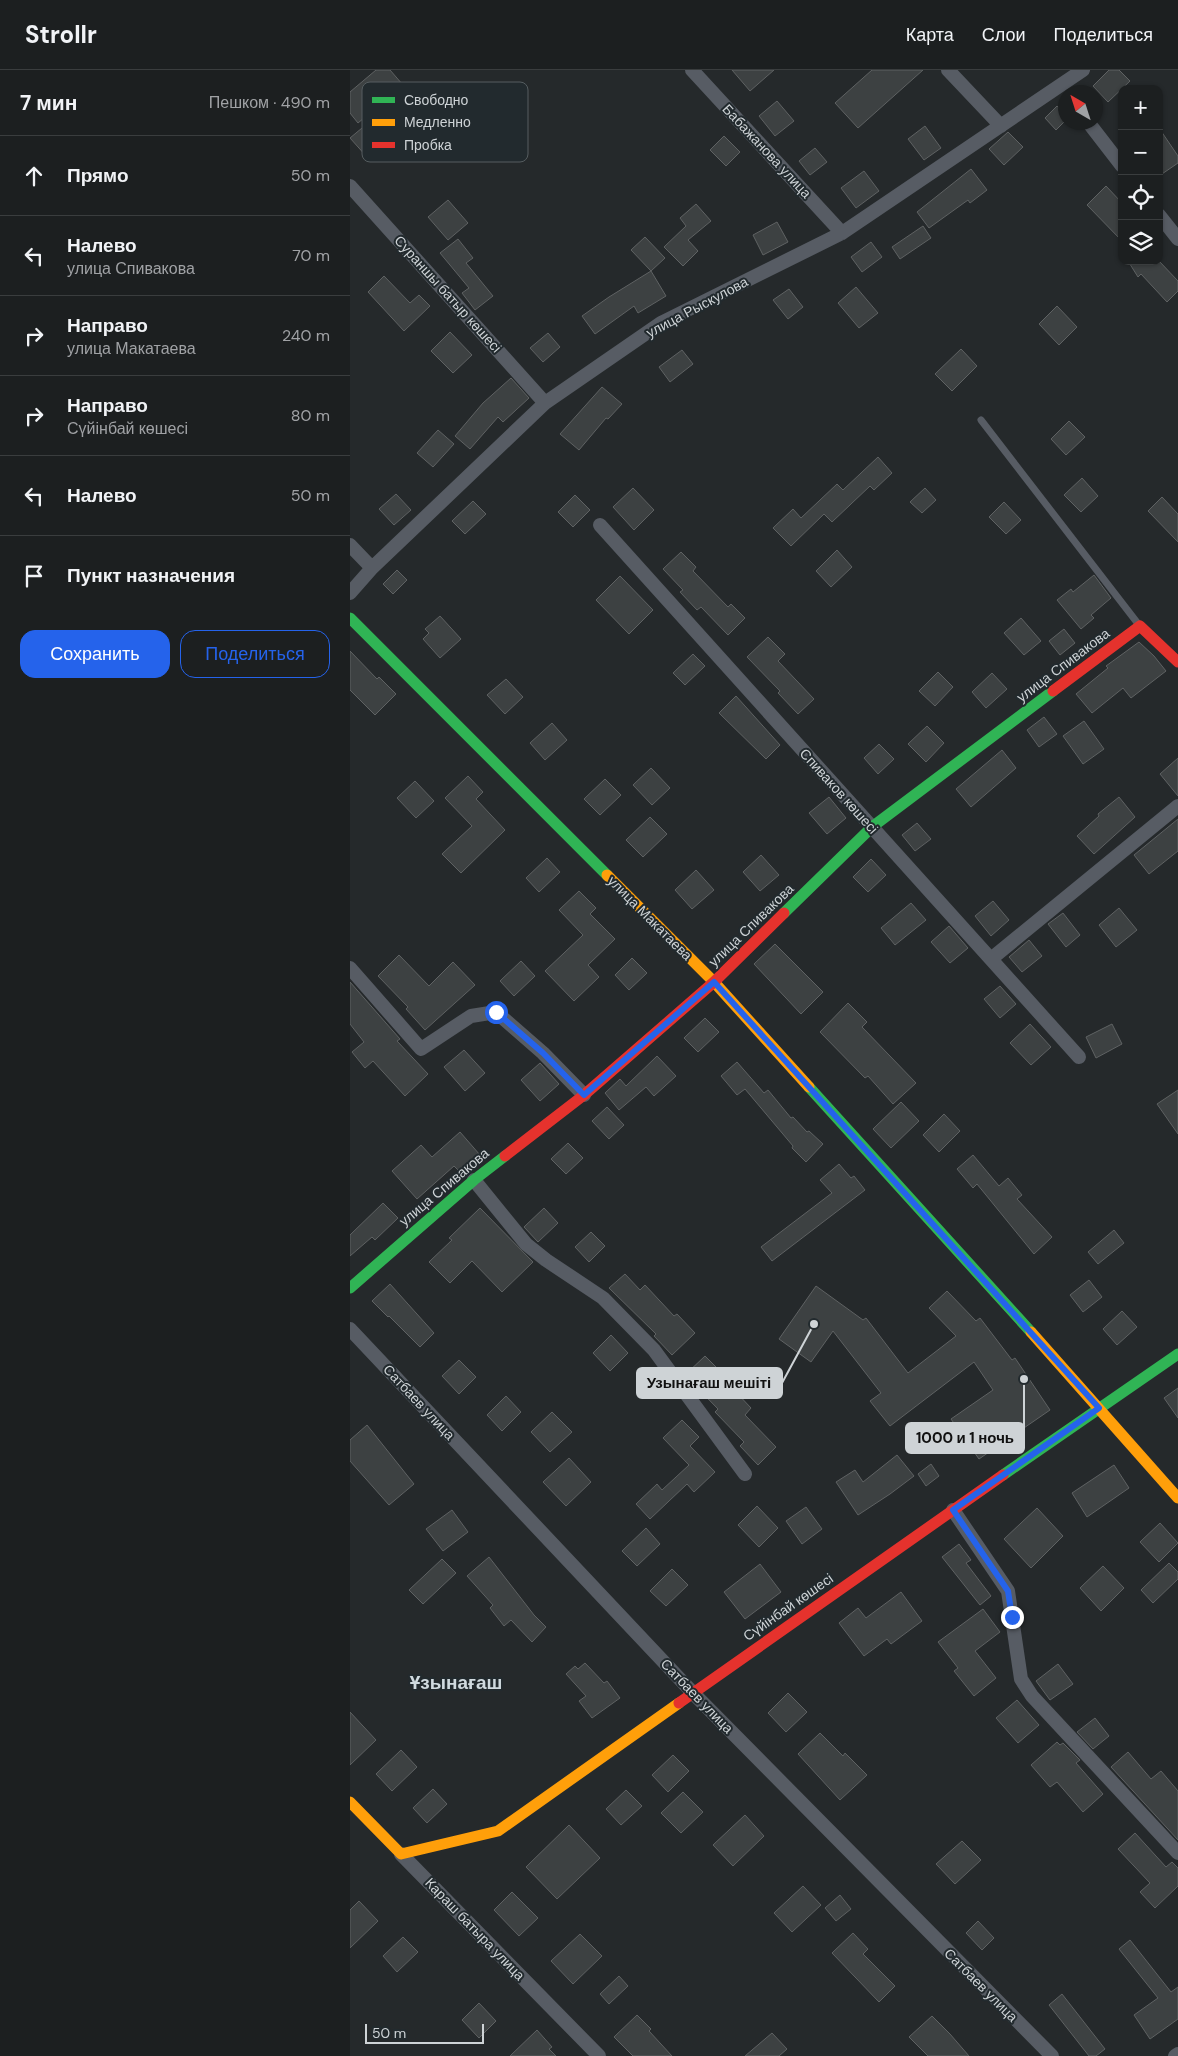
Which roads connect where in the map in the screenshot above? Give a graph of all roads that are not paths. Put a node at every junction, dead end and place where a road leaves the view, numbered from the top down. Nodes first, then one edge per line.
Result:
1 (692, 70) edge
2 (948, 70) edge
3 (1083, 70) edge
4 (1067, 85) edge
5 (1058, 92) edge
6 (1001, 126) junction
7 (1094, 130) edge
8 (1118, 161) edge
9 (350, 186) edge
10 (1163, 220) edge
11 (842, 233) junction
12 (1178, 239) edge
13 (545, 403) junction
14 (981, 420) dead end
15 (600, 525) dead end
16 (350, 545) edge
17 (372, 568) junction
18 (350, 593) edge
19 (350, 618) edge
20 (1140, 626) junction
21 (1178, 662) edge
22 (1178, 806) edge
23 (872, 827) junction
24 (991, 960) junction
25 (350, 968) edge
26 (714, 982) junction
27 (1079, 1057) dead end
28 (584, 1095) junction
29 (474, 1180) junction
30 (350, 1288) edge
31 (350, 1329) edge
32 (1178, 1354) edge
33 (1099, 1408) junction
34 (745, 1474) dead end
35 (1178, 1498) edge
36 (953, 1510) junction
37 (692, 1693) junction
38 (350, 1802) edge
39 (1178, 1853) edge
40 (401, 1854) junction
41 (599, 2056) edge
42 (1052, 2056) edge

1 - 11 street, Бабажанова улица
2 - 6 street
3 - 4 street, улица Рыскулова
5 - 6 street, улица Рыскулова
6 - 11 street, улица Рыскулова
7 - 8 street
9 - 13 street, Сураншы батыр көшесі
10 - 12 street
11 - 13 street, улица Рыскулова
13 - 17 street, улица Рыскулова
14 - 20 lane
15 - 23 street, Спиваков көшесі
16 - 17 street
17 - 18 street, улица Рыскулова
19 - 26 street, улица Макатаева
20 - 21 street
20 - 23 street, улица Спивакова
22 - 24 street
23 - 24 street, Спиваков көшесі
23 - 26 street, улица Спивакова
24 - 27 street, Спиваков көшесі
25 - 28 street
26 - 28 street, улица Спивакова
26 - 33 street, улица Макатаева
28 - 29 street, улица Спивакова
29 - 30 street, улица Спивакова
29 - 34 street
31 - 37 street, Сатбаев улица
32 - 33 street, Сүйінбай көшесі
33 - 35 street, улица Макатаева
33 - 36 street, Сүйінбай көшесі
36 - 37 street, Сүйінбай көшесі
36 - 39 street
37 - 40 street, Сүйінбай көшесі
37 - 42 street, Сатбаев улица
38 - 40 street, Караш батыра улица
40 - 41 street, Караш батыра улица

